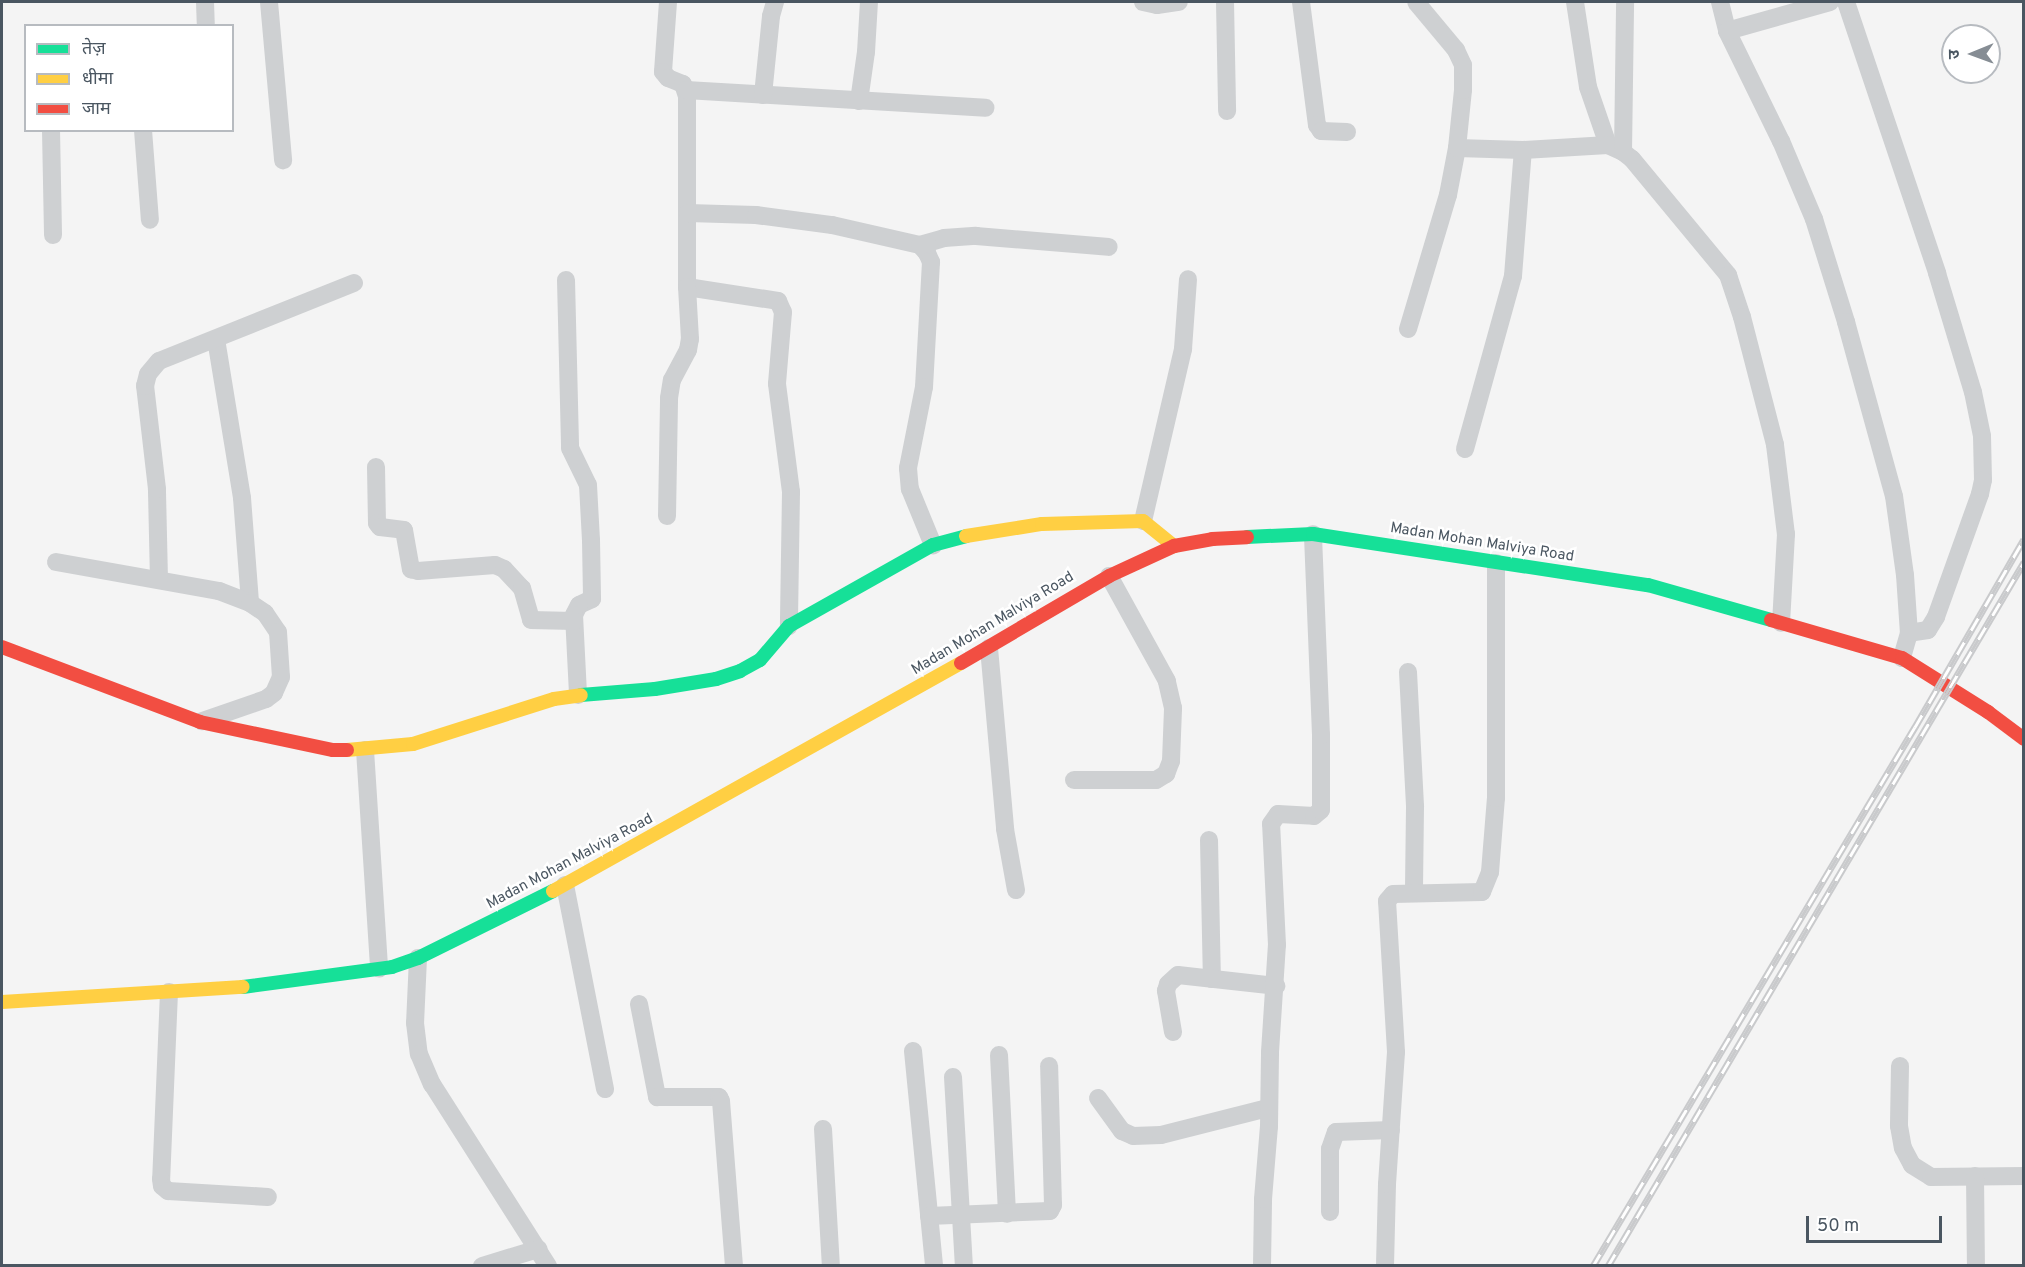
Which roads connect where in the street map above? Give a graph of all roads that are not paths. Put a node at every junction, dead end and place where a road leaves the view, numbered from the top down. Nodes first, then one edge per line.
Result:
1 (205, 2) edge
2 (269, 2) edge
3 (668, 2) edge
4 (775, 2) edge
5 (869, 2) edge
6 (1143, 2) edge
7 (1179, 2) edge
8 (1225, 2) edge
9 (1301, 2) edge
10 (1416, 2) edge
11 (1575, 2) edge
12 (1624, 2) edge
13 (1720, 2) edge
14 (1830, 2) edge
15 (1846, 2) edge
16 (206, 24) edge
17 (1727, 31) junction
18 (686, 90) junction
19 (763, 94) junction
20 (859, 100) junction
21 (985, 108) dead end
22 (1227, 111) dead end
23 (51, 132) edge
24 (143, 132) edge
25 (1347, 132) dead end
26 (1457, 148) junction
27 (1616, 149) junction
28 (1523, 150) junction
29 (283, 160) dead end
30 (688, 213) junction
31 (150, 220) dead end
32 (52, 235) dead end
33 (920, 246) junction
34 (1109, 247) dead end
35 (1188, 279) dead end
36 (566, 280) dead end
37 (354, 283) dead end
38 (687, 287) junction
39 (1408, 329) dead end
40 (216, 339) junction
41 (1465, 449) dead end
42 (376, 467) dead end
43 (668, 516) dead end
44 (1143, 521) junction
45 (1312, 534) junction
46 (933, 545) junction
47 (1174, 546) junction
48 (56, 562) dead end
49 (1496, 563) junction
50 (1108, 576) junction
51 (159, 580) junction
52 (250, 603) junction
53 (574, 621) junction
54 (1781, 623) junction
55 (789, 626) junction
56 (1909, 633) junction
57 (2, 647) edge
58 (989, 648) junction
59 (1902, 658) junction
60 (1408, 672) dead end
61 (578, 695) junction
62 (200, 722) junction
63 (2024, 739) edge
64 (365, 750) junction
65 (1074, 780) dead end
66 (1209, 840) dead end
67 (565, 885) junction
68 (1016, 890) dead end
69 (1414, 892) junction
70 (418, 958) junction
71 (379, 969) junction
72 (1212, 979) junction
73 (1276, 986) junction
74 (169, 992) junction
75 (2, 1002) edge
76 (639, 1004) dead end
77 (1173, 1032) dead end
78 (913, 1051) dead end
79 (999, 1055) dead end
80 (1049, 1066) dead end
81 (1900, 1066) dead end
82 (953, 1077) dead end
83 (605, 1089) dead end
84 (1098, 1098) dead end
85 (1268, 1108) junction
86 (823, 1129) dead end
87 (1391, 1130) junction
88 (1975, 1176) junction
89 (2024, 1176) edge
90 (268, 1197) dead end
91 (1330, 1212) dead end
92 (1007, 1214) junction
93 (960, 1215) junction
94 (929, 1216) junction
95 (538, 1249) junction
96 (482, 1266) edge
97 (548, 1266) edge
98 (734, 1266) edge
99 (831, 1266) edge
100 (934, 1266) edge
101 (964, 1266) edge
102 (1262, 1266) edge
103 (1385, 1266) edge
104 (1976, 1266) edge

1 - 16 street
2 - 29 street
3 - 18 street
4 - 19 street
5 - 20 street
6 - 7 street
8 - 22 street
9 - 25 street
10 - 26 street
11 - 27 street
12 - 27 street
13 - 17 street
14 - 17 street
15 - 56 street
17 - 56 street
18 - 19 street
18 - 30 street
19 - 20 street
20 - 21 street
23 - 32 street
24 - 31 street
26 - 28 street
26 - 39 street
27 - 28 street
27 - 54 street
28 - 41 street
30 - 33 street
30 - 38 street
33 - 34 street
33 - 46 street
35 - 44 street
36 - 53 street
37 - 40 street
38 - 43 street
38 - 55 street
40 - 51 street
40 - 52 street
42 - 53 street
44 - 46 main road
44 - 47 main road
45 - 47 main road, Madan Mohan Malviya Road
45 - 49 main road, Madan Mohan Malviya Road
45 - 73 street
46 - 55 main road
47 - 50 main road, Madan Mohan Malviya Road
48 - 51 street
49 - 54 main road, Madan Mohan Malviya Road
49 - 69 street
50 - 58 main road, Madan Mohan Malviya Road
50 - 65 street
51 - 52 street
52 - 62 street
53 - 61 street
54 - 59 main road, Madan Mohan Malviya Road
55 - 61 main road
56 - 59 street
57 - 62 main road
58 - 67 main road, Madan Mohan Malviya Road
58 - 68 street
59 - 63 main road, Madan Mohan Malviya Road
60 - 69 street
61 - 64 main road
62 - 64 main road
64 - 71 street
66 - 72 street
67 - 70 main road, Madan Mohan Malviya Road
67 - 83 street
69 - 87 street
70 - 71 main road, Madan Mohan Malviya Road
70 - 95 street
71 - 74 main road, Madan Mohan Malviya Road
72 - 73 street
72 - 77 street
73 - 85 street
74 - 75 main road, Madan Mohan Malviya Road
74 - 90 street
76 - 98 street
78 - 94 street
79 - 92 street
80 - 92 street
81 - 88 street
82 - 93 street
84 - 85 street
85 - 102 street
86 - 99 street
87 - 91 street
87 - 103 street
88 - 89 street
88 - 104 street
92 - 93 street
93 - 94 street
93 - 101 street
94 - 100 street
95 - 96 street
95 - 97 street

